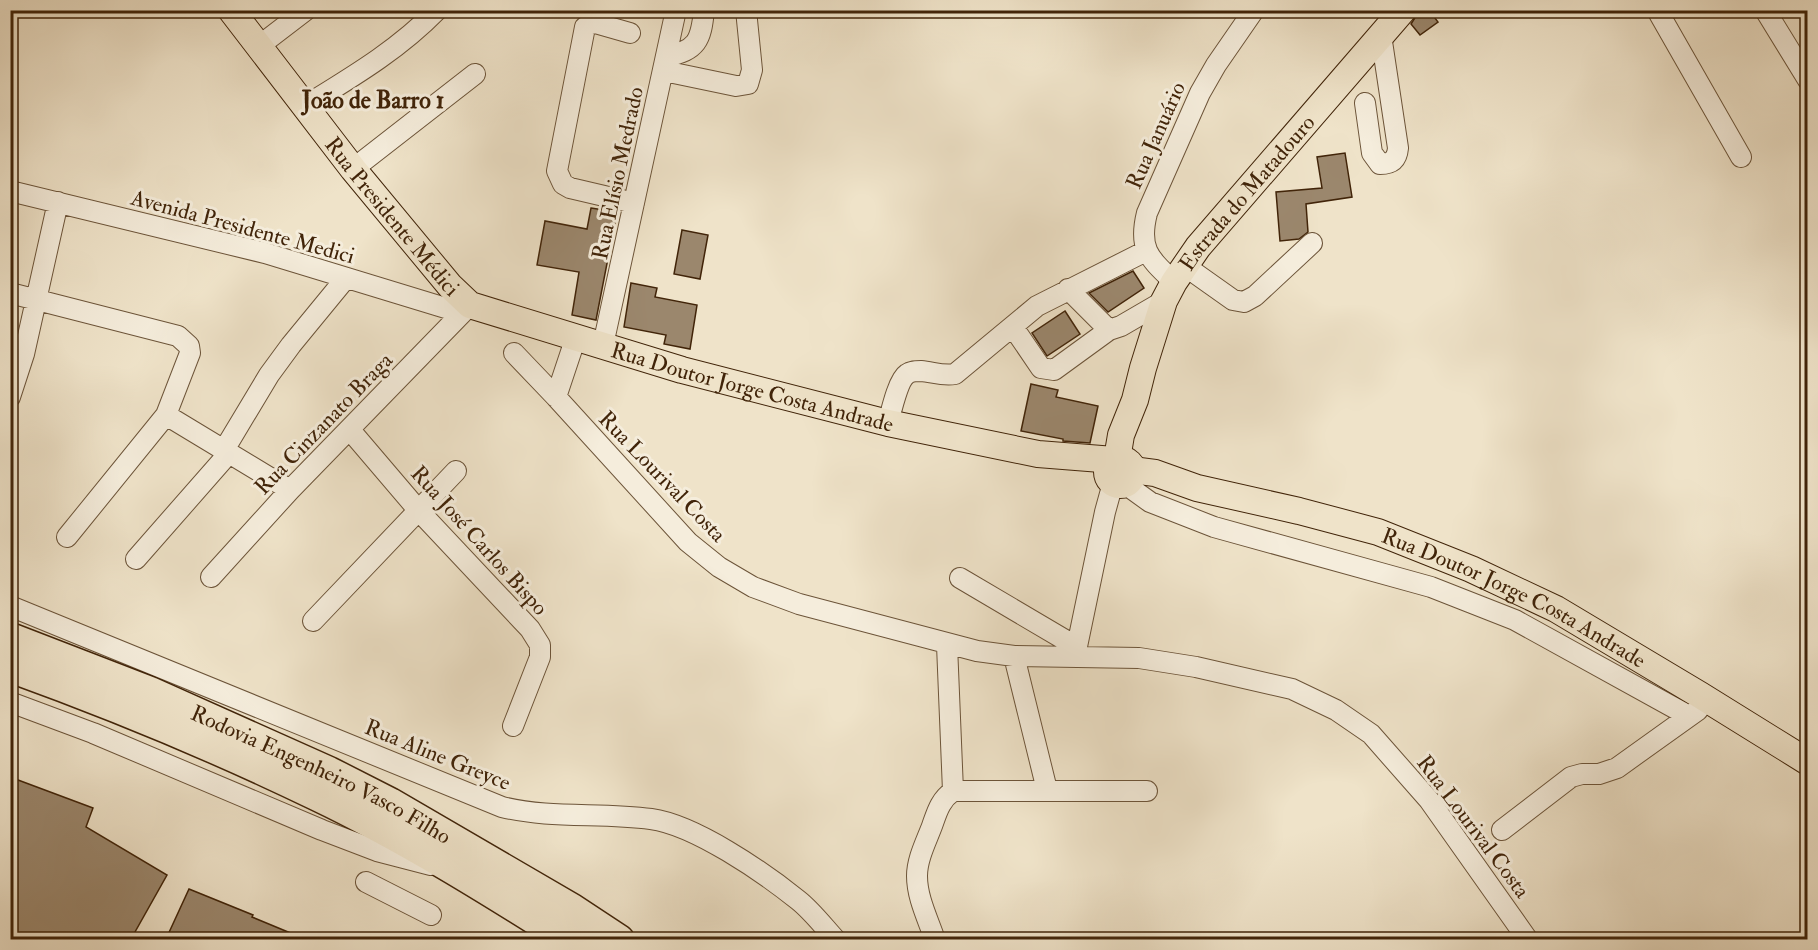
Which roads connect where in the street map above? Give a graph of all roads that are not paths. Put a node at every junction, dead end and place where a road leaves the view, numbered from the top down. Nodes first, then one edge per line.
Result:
1 (231, 10) edge
2 (306, 10) edge
3 (437, 10) edge
4 (676, 10) edge
5 (704, 10) edge
6 (746, 10) edge
7 (1254, 10) edge
8 (1403, 10) edge
9 (1657, 10) edge
10 (1765, 10) edge
11 (630, 33) dead end
12 (1382, 35) junction
13 (259, 46) junction
14 (665, 64) junction
15 (475, 74) dead end
16 (1808, 80) edge
17 (1365, 103) dead end
18 (305, 106) junction
19 (1740, 157) dead end
20 (353, 169) junction
21 (10, 191) edge
22 (58, 202) junction
23 (634, 203) junction
24 (1312, 243) dead end
25 (1146, 251) junction
26 (346, 278) junction
27 (1174, 283) junction
28 (1068, 289) junction
29 (10, 293) edge
30 (37, 299) junction
31 (466, 309) junction
32 (1013, 327) junction
33 (1109, 330) junction
34 (576, 337) junction
35 (603, 345) junction
36 (514, 353) dead end
37 (10, 397) edge
38 (556, 397) junction
39 (166, 415) junction
40 (888, 423) junction
41 (350, 430) junction
42 (227, 452) junction
43 (456, 471) dead end
44 (1121, 473) junction
45 (290, 490) junction
46 (420, 511) junction
47 (67, 537) dead end
48 (136, 559) dead end
49 (212, 577) dead end
50 (960, 578) dead end
51 (10, 606) edge
52 (313, 621) dead end
53 (10, 638) edge
54 (947, 645) junction
55 (1076, 652) junction
56 (1014, 656) junction
57 (10, 667) edge
58 (10, 702) edge
59 (1710, 702) junction
60 (1689, 716) junction
61 (513, 726) dead end
62 (1808, 762) edge
63 (1047, 790) junction
64 (953, 791) junction
65 (1148, 791) dead end
66 (1502, 830) dead end
67 (462, 873) junction
68 (366, 882) dead end
69 (431, 915) dead end
70 (568, 939) edge
71 (619, 939) edge
72 (836, 939) edge
73 (934, 939) edge
74 (1528, 939) edge

1 - 13 main road, Rua Presidente Médici
2 - 13 street
3 - 18 street
4 - 14 street, Rua Elísio Medrado
5 - 14 street
6 - 14 street
7 - 25 street, Rua Januário
8 - 12 main road, Estrada do Matadouro
9 - 19 street
10 - 16 street
11 - 23 street
12 - 17 street
12 - 27 main road, Estrada do Matadouro
13 - 18 main road, Rua Presidente Médici
14 - 23 street, Rua Elísio Medrado
15 - 20 street
18 - 20 main road, Rua Presidente Médici
20 - 31 main road, Rua Presidente Médici
21 - 22 street, Avenida Presidente Medici
22 - 26 street, Avenida Presidente Medici
22 - 30 street
23 - 35 street, Rua Elísio Medrado
24 - 27 street
25 - 27 street
25 - 28 street
26 - 31 street, Avenida Presidente Medici
26 - 42 street
27 - 33 street
27 - 44 main road, Estrada do Matadouro
28 - 32 street
28 - 33 street
29 - 30 street
30 - 37 street
30 - 39 street
31 - 34 main road, Rua Doutor Jorge Costa Andrade
31 - 41 street, Rua Cinzanato Braga
32 - 33 street
32 - 40 street
34 - 35 main road, Rua Doutor Jorge Costa Andrade
34 - 38 street
35 - 40 main road, Rua Doutor Jorge Costa Andrade
36 - 38 street, Rua Lourival Costa
38 - 54 street, Rua Lourival Costa
39 - 42 street
39 - 47 street
40 - 44 main road, Rua Doutor Jorge Costa Andrade
41 - 45 street, Rua Cinzanato Braga
41 - 46 street, Rua José Carlos Bispo
42 - 45 street
42 - 48 street
43 - 46 street
44 - 55 street
44 - 59 main road, Rua Doutor Jorge Costa Andrade
44 - 60 street
45 - 49 street, Rua Cinzanato Braga
46 - 52 street
46 - 61 street, Rua José Carlos Bispo
50 - 55 street
51 - 72 street, Rua Aline Greyce
53 - 71 highway, Rodovia Engenheiro Vasco Filho
54 - 56 street, Rua Lourival Costa
54 - 64 street
55 - 56 street, Rua Lourival Costa
55 - 74 street, Rua Lourival Costa
56 - 63 street
57 - 67 highway, Rodovia Engenheiro Vasco Filho
58 - 67 street, Rodovia Engenheiro Vasco Filho
59 - 60 street
59 - 62 main road, Rua Doutor Jorge Costa Andrade
60 - 66 street
63 - 64 street
63 - 65 street
64 - 73 street
67 - 70 highway, Rodovia Engenheiro Vasco Filho
68 - 69 street

